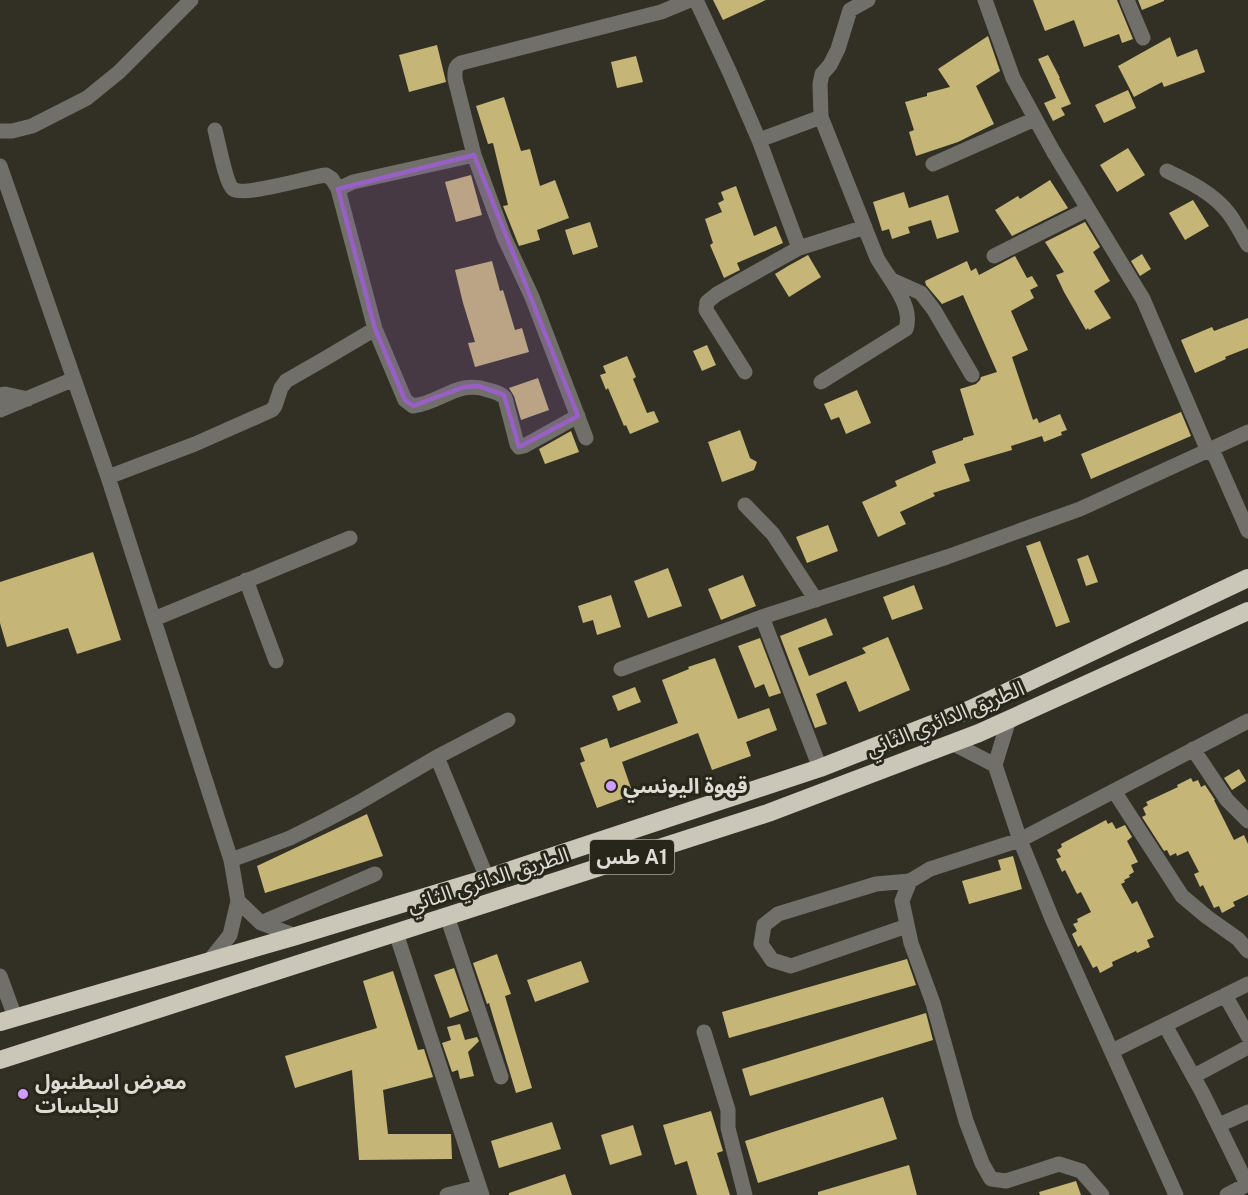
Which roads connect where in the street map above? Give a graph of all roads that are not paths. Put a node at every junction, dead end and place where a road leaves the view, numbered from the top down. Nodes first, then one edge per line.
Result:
1 (191, 0) edge
2 (690, 0) edge
3 (696, 0) edge
4 (985, 0) edge
5 (1127, 0) edge
6 (860, 2) edge
7 (1143, 38) dead end
8 (821, 117) junction
9 (1035, 119) junction
10 (215, 130) dead end
11 (0, 131) edge
12 (759, 140) junction
13 (474, 154) junction
14 (933, 164) dead end
15 (0, 166) edge
16 (1167, 171) dead end
17 (338, 189) junction
18 (1088, 208) junction
19 (865, 227) junction
20 (1248, 244) edge
21 (800, 248) junction
22 (994, 256) dead end
23 (892, 280) junction
24 (375, 329) junction
25 (745, 372) dead end
26 (972, 375) dead end
27 (74, 379) junction
28 (821, 382) dead end
29 (0, 395) edge
30 (28, 399) junction
31 (0, 411) edge
32 (578, 416) junction
33 (1248, 432) edge
34 (586, 438) dead end
35 (1208, 451) junction
36 (108, 477) junction
37 (745, 505) dead end
38 (1248, 531) edge
39 (350, 538) dead end
40 (1248, 578) edge
41 (246, 580) junction
42 (816, 600) junction
43 (1248, 611) edge
44 (762, 617) junction
45 (154, 619) junction
46 (276, 661) dead end
47 (621, 669) dead end
48 (1009, 719) junction
49 (508, 720) dead end
50 (1248, 721) edge
51 (952, 743) junction
52 (1194, 749) junction
53 (437, 757) junction
54 (994, 765) junction
55 (820, 768) junction
56 (1114, 791) junction
57 (1248, 821) edge
58 (1020, 840) junction
59 (231, 860) junction
60 (375, 874) dead end
61 (487, 878) junction
62 (910, 881) junction
63 (238, 901) junction
64 (447, 916) junction
65 (261, 923) junction
66 (908, 926) junction
67 (396, 933) junction
68 (296, 936) junction
69 (1248, 951) edge
70 (210, 960) junction
71 (0, 976) edge
72 (1248, 984) edge
73 (1225, 995) junction
74 (7, 1019) edge
75 (1165, 1025) junction
76 (704, 1032) dead end
77 (1248, 1036) edge
78 (1248, 1047) edge
79 (1112, 1052) junction
80 (0, 1060) edge
81 (1194, 1076) junction
82 (501, 1077) dead end
83 (1248, 1112) edge
84 (1219, 1125) junction
85 (1248, 1184) edge
86 (480, 1191) edge
87 (447, 1195) edge
88 (745, 1195) edge
89 (1102, 1195) edge
90 (1176, 1195) edge
91 (1227, 1195) edge

1 - 11 street
2 - 13 street
3 - 12 street
4 - 9 street
5 - 7 street
6 - 8 street
8 - 12 street
8 - 19 street
9 - 14 street
9 - 18 street
10 - 17 street
12 - 21 street
13 - 17 street
13 - 32 street
15 - 27 street
16 - 20 street
17 - 24 street
18 - 22 street
18 - 35 street
19 - 21 street
19 - 23 street
21 - 25 street
23 - 26 street
23 - 28 street
24 - 32 street
24 - 36 street
27 - 30 street
27 - 36 street
29 - 30 street
30 - 31 street
32 - 34 street
33 - 35 street
35 - 38 street
35 - 42 street
36 - 45 street
37 - 42 street
39 - 41 street
40 - 55 highway, الطريق الدائري الثاني / طس A1
41 - 45 street
41 - 46 street
42 - 44 street
43 - 48 highway, الطريق الدائري الثاني / طس A1
44 - 47 street
44 - 55 street
45 - 59 street
48 - 51 highway, الطريق الدائري الثاني / طس A1
48 - 54 street
49 - 53 street
50 - 52 street
51 - 54 street
51 - 64 highway, الطريق الدائري الثاني / طس A1
52 - 56 street
52 - 57 street
53 - 59 street
53 - 61 street
54 - 58 street
55 - 61 highway, الطريق الدائري الثاني / طس A1
56 - 58 street
56 - 69 street
58 - 62 street
58 - 79 street
59 - 63 street
60 - 65 street
61 - 68 highway, الطريق الدائري الثاني / طس A1
62 - 66 street
62 - 66 street
63 - 65 street
63 - 70 street
64 - 67 highway, الطريق الدائري الثاني / طس A1
64 - 82 street
65 - 68 street
66 - 89 street
67 - 80 highway, الطريق الدائري الثاني / طس A1
67 - 86 street
68 - 70 highway, الطريق الدائري الثاني / طس A1
70 - 74 highway, الطريق الدائري الثاني / طس A1
71 - 74 street
72 - 73 street
73 - 75 street
73 - 77 street
75 - 79 street
75 - 81 street
76 - 88 street
78 - 81 street
79 - 90 street
81 - 84 street
83 - 84 street
84 - 85 street
85 - 91 street
86 - 87 street

